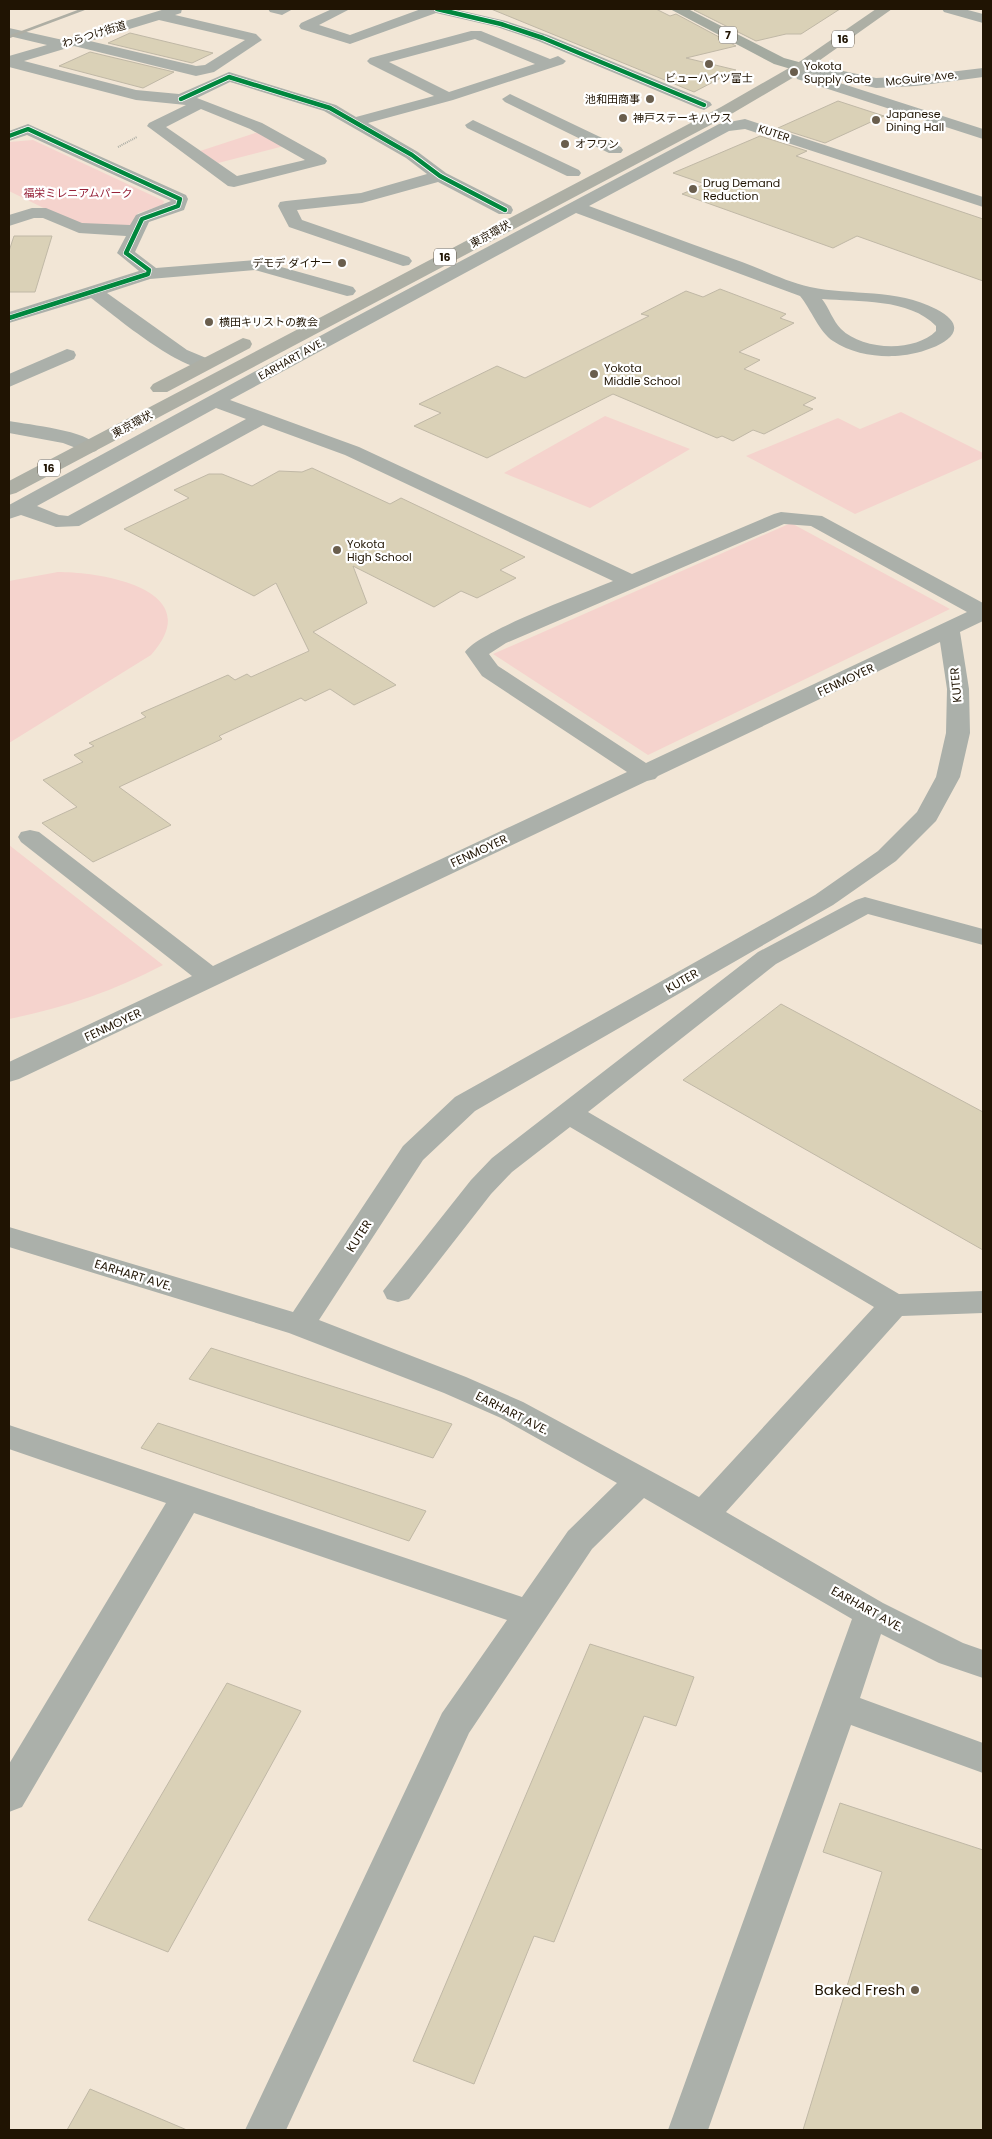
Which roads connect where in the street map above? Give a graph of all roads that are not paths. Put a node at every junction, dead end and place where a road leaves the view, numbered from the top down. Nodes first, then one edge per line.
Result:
1 (180, 9) edge
2 (275, 9) edge
3 (286, 9) edge
4 (343, 9) edge
5 (436, 9) edge
6 (677, 9) edge
7 (864, 9) edge
8 (885, 9) edge
9 (946, 11) edge
10 (158, 15) junction
11 (983, 19) edge
12 (9, 32) edge
13 (820, 36) dead end
14 (66, 42) junction
15 (580, 54) junction
16 (798, 59) junction
17 (9, 61) edge
18 (779, 61) junction
19 (549, 64) junction
20 (762, 71) dead end
21 (983, 72) edge
22 (448, 97) junction
23 (181, 99) junction
24 (510, 100) dead end
25 (712, 101) joint
26 (201, 103) junction
27 (354, 122) junction
28 (472, 125) dead end
29 (398, 130) dead end
30 (983, 134) edge
31 (380, 135) junction
32 (9, 136) edge
33 (615, 150) junction
34 (573, 173) junction
35 (440, 176) junction
36 (983, 202) edge
37 (576, 207) junction
38 (505, 210) junction
39 (9, 221) edge
40 (138, 231) junction
41 (404, 261) junction
42 (148, 274) junction
43 (93, 291) junction
44 (347, 291) junction
45 (806, 292) junction
46 (322, 304) dead end
47 (9, 318) edge
48 (254, 338) dead end
49 (67, 355) dead end
50 (204, 364) junction
51 (9, 381) edge
52 (144, 396) dead end
53 (214, 401) junction
54 (262, 418) junction
55 (9, 427) edge
56 (81, 438) junction
57 (42, 451) dead end
58 (9, 489) edge
59 (14, 510) edge
60 (630, 581) junction
61 (983, 613) edge
62 (950, 631) junction
63 (647, 774) junction
64 (30, 837) dead end
65 (983, 937) edge
66 (211, 978) junction
67 (9, 1074) edge
68 (568, 1113) junction
69 (9, 1237) edge
70 (398, 1291) dead end
71 (983, 1302) edge
72 (894, 1305) junction
73 (300, 1325) junction
74 (9, 1437) edge
75 (639, 1482) junction
76 (186, 1497) junction
77 (703, 1516) junction
78 (871, 1613) junction
79 (530, 1614) junction
80 (983, 1664) edge
81 (840, 1706) junction
82 (983, 1758) edge
83 (9, 1796) edge
84 (265, 2130) edge
85 (688, 2130) edge

1 - 10 street, わらつけ街道
2 - 3 street
4 - 5 street
5 - 15 street
6 - 18 main road, 7
7 - 13 highway, 16
8 - 16 highway, 東京環状 / 16
9 - 11 street
10 - 14 street, わらつけ街道
10 - 14 street
12 - 14 street
14 - 17 street, わらつけ街道
15 - 19 street
15 - 25 street
16 - 18 main road, 7
16 - 21 street, McGuire Ave.
16 - 30 street
16 - 56 highway, 東京環状 / 16
17 - 23 street
18 - 20 highway
19 - 22 street
19 - 22 street
22 - 27 street
23 - 26 street
23 - 27 street
24 - 33 street
25 - 33 highway, 東京環状 / 16
26 - 26 street
27 - 31 street
28 - 34 street
29 - 31 street
31 - 35 street
32 - 40 street
33 - 34 highway, 東京環状 / 16
34 - 38 highway, 東京環状 / 16
35 - 38 street
35 - 41 street
36 - 37 street, KUTER
37 - 45 street
37 - 53 street, EARHART AVE.
38 - 41 highway, 東京環状 / 16
39 - 40 street
40 - 42 street
41 - 44 highway, 東京環状 / 16
42 - 43 street
42 - 44 street
43 - 47 street
43 - 50 street
44 - 46 highway, 東京環状 / 16
45 - 45 street
48 - 50 highway, 東京環状
49 - 51 street
50 - 52 highway, 東京環状
53 - 54 street
53 - 59 street, EARHART AVE.
54 - 59 street
54 - 60 street
55 - 56 street
56 - 57 highway, 東京環状 / 16
56 - 58 highway, 東京環状 / 16
60 - 61 street
60 - 63 street
61 - 62 street
62 - 63 street, FENMOYER
62 - 73 street, KUTER
63 - 66 street, FENMOYER
64 - 66 street
65 - 68 street
66 - 67 street, FENMOYER
68 - 70 street
68 - 72 street
69 - 73 street, EARHART AVE.
71 - 72 street
72 - 77 street
73 - 75 street, EARHART AVE.
74 - 76 street
75 - 77 street, EARHART AVE.
75 - 79 street
76 - 79 street
76 - 83 street
77 - 78 street, EARHART AVE.
78 - 80 street, EARHART AVE.
78 - 81 street
79 - 84 street
81 - 82 street
81 - 85 street

